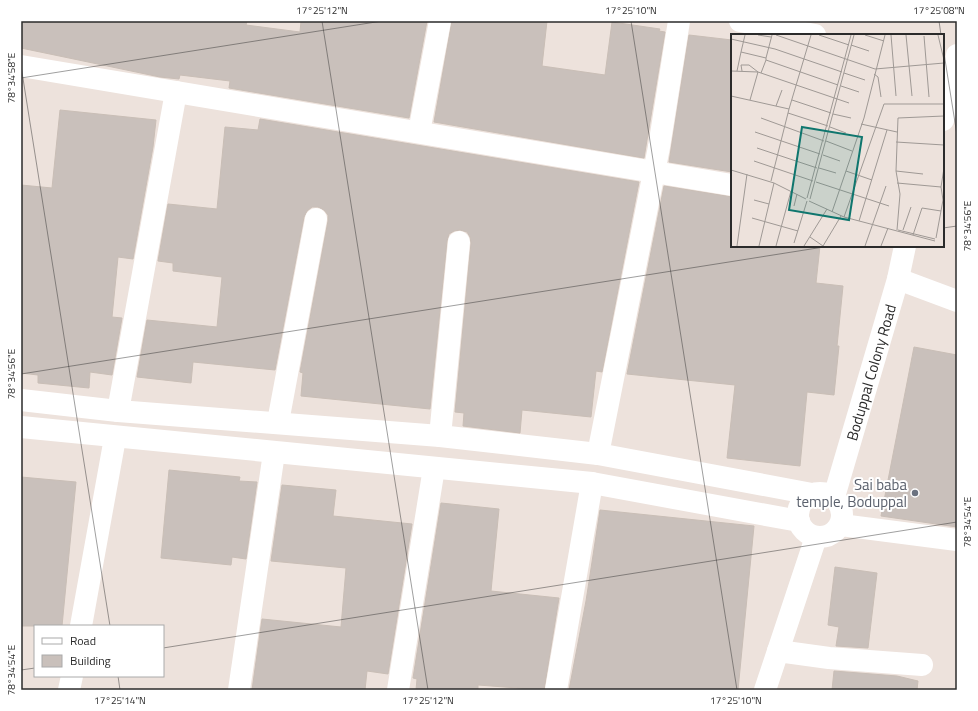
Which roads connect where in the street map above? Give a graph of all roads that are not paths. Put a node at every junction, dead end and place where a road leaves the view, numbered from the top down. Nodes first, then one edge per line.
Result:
1 (440, 21) edge
2 (679, 21) edge
3 (740, 21) edge
4 (810, 34) edge
5 (952, 58) edge
6 (21, 66) edge
7 (176, 92) junction
8 (954, 98) edge
9 (944, 118) edge
10 (419, 132) junction
11 (654, 172) junction
12 (731, 185) edge
13 (316, 219) dead end
14 (459, 242) dead end
15 (905, 247) edge
16 (898, 279) junction
17 (957, 301) edge
18 (21, 400) edge
19 (118, 411) junction
20 (278, 422) junction
21 (21, 428) edge
22 (440, 436) junction
23 (115, 438) junction
24 (274, 453) junction
25 (598, 454) junction
26 (434, 468) junction
27 (592, 483) junction
28 (812, 494) junction
29 (834, 497) junction
30 (799, 521) junction
31 (840, 525) junction
32 (816, 537) junction
33 (957, 540) edge
34 (81, 625) edge
35 (778, 651) junction
36 (922, 665) dead end
37 (72, 677) edge
38 (69, 690) edge
39 (239, 690) edge
40 (398, 690) edge
41 (556, 690) edge
42 (765, 690) edge

1 - 10 street
2 - 11 street
3 - 4 street
5 - 8 street
6 - 7 street
7 - 10 street
7 - 19 street
8 - 9 street
10 - 11 street
11 - 12 street
11 - 25 street
13 - 20 street
14 - 22 street
15 - 16 street, Boduppal Colony Road
16 - 17 street
16 - 29 street, Boduppal Colony Road
18 - 19 street
19 - 20 street
20 - 22 street
21 - 23 street
22 - 25 street
23 - 24 street
23 - 34 street
24 - 26 street
24 - 39 street
25 - 28 street
26 - 27 street
26 - 40 street
27 - 30 street
27 - 41 street
28 - 29 street
28 - 30 street
29 - 31 street
30 - 32 street
31 - 32 street
31 - 33 street
32 - 35 street
35 - 36 street
35 - 42 street
37 - 38 street

